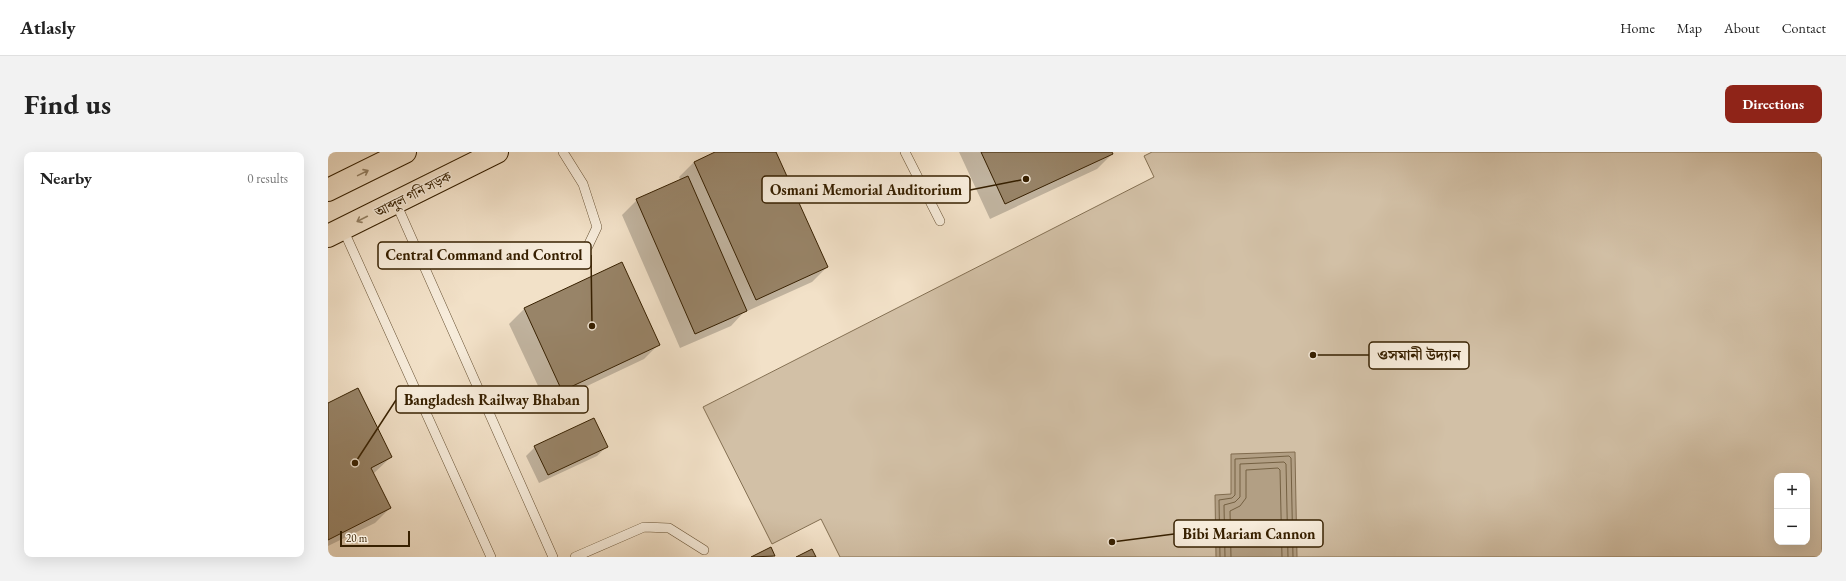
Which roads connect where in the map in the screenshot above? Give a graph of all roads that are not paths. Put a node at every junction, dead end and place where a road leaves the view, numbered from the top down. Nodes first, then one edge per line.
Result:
1 (405, 152) edge
2 (497, 152) edge
3 (563, 152) edge
4 (905, 152) edge
5 (328, 190) edge
6 (396, 203) junction
7 (940, 221) dead end
8 (335, 233) edge
9 (588, 246) dead end
10 (704, 550) dead end
11 (491, 557) edge
12 (553, 557) edge
13 (575, 557) edge

5 -> 1 main road
2 - 6 main road, আব্দুল গনি সড়ক
3 - 9 lane
4 - 7 lane
6 -> 8 main road, আব্দুল গনি সড়ক
6 - 12 lane
8 - 11 lane
10 - 13 lane

